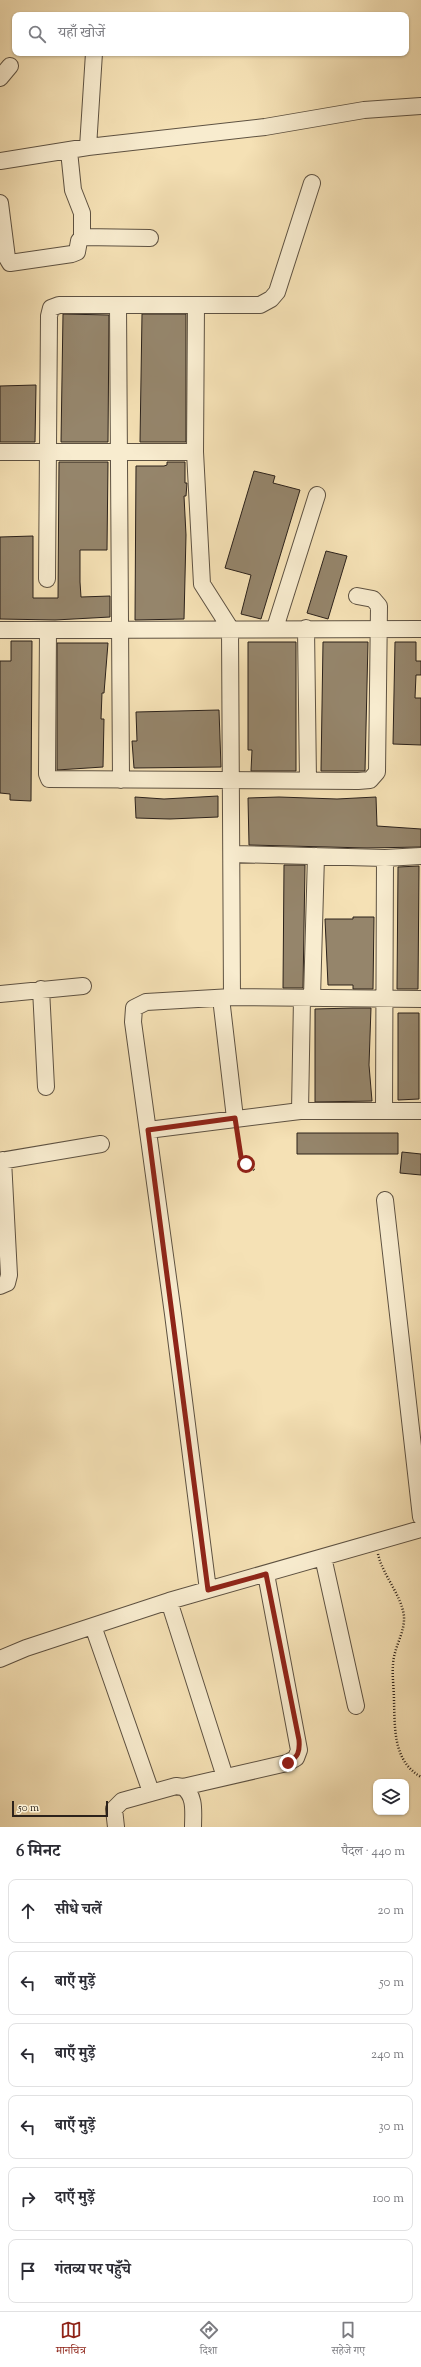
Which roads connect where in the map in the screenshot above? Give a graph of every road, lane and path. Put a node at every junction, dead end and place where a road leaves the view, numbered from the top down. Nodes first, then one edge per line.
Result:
1 (94, 56) edge
2 (10, 66) dead end
3 (0, 78) edge
4 (421, 106) edge
5 (88, 147) junction
6 (69, 151) junction
7 (0, 161) edge
8 (312, 183) dead end
9 (0, 203) edge
10 (82, 238) junction
11 (150, 238) dead end
12 (5, 263) edge
13 (118, 305) junction
14 (196, 305) junction
15 (0, 452) edge
16 (48, 452) junction
17 (120, 452) junction
18 (195, 452) junction
19 (317, 495) dead end
20 (47, 579) dead end
21 (357, 596) dead end
22 (119, 628) junction
23 (230, 628) junction
24 (275, 628) junction
25 (306, 628) junction
26 (378, 628) junction
27 (421, 629) edge
28 (0, 630) edge
29 (48, 630) junction
30 (121, 780) junction
31 (232, 780) junction
32 (308, 781) junction
33 (232, 854) junction
34 (316, 856) junction
35 (421, 856) edge
36 (385, 858) junction
37 (83, 986) dead end
38 (41, 990) junction
39 (0, 994) edge
40 (227, 998) junction
41 (307, 998) junction
42 (383, 999) junction
43 (421, 999) edge
44 (46, 1087) dead end
45 (384, 1110) junction
46 (300, 1111) junction
47 (421, 1112) edge
48 (235, 1118) junction
49 (148, 1130) junction
50 (101, 1144) dead end
51 (2, 1161) edge
52 (255, 1171) dead end
53 (385, 1200) dead end
54 (0, 1286) edge
55 (421, 1517) edge
56 (421, 1528) edge
57 (375, 1542) junction
58 (323, 1557) junction
59 (266, 1574) junction
60 (208, 1590) junction
61 (169, 1601) junction
62 (93, 1626) junction
63 (0, 1659) edge
64 (356, 1706) dead end
65 (421, 1777) edge
66 (225, 1778) junction
67 (183, 1786) junction
68 (151, 1792) junction
69 (116, 1827) edge
70 (193, 1827) edge

1 - 5 street
2 - 3 street
4 - 5 street
5 - 6 street
6 - 7 street
6 - 10 street
8 - 14 street
9 - 12 street
10 - 11 street
10 - 12 street
13 - 14 street
13 - 16 street
13 - 17 street
14 - 18 street
15 - 16 street
16 - 17 street
16 - 20 street
17 - 18 street
17 - 22 street
18 - 23 street
19 - 24 street
21 - 26 street
22 - 23 street
22 - 29 street
22 - 30 street
23 - 24 street
23 - 31 street
24 - 25 street
25 - 26 street
25 - 32 street
26 - 27 street
26 - 32 street
28 - 29 street
29 - 30 street
30 - 31 street
31 - 32 street
31 - 33 street
33 - 34 street
33 - 40 street
34 - 36 street
34 - 41 street
35 - 36 street
36 - 42 street
37 - 38 street
38 - 39 street
38 - 44 street
40 - 41 street
40 - 48 street
40 - 49 street
41 - 42 street
41 - 46 street
42 - 43 street
42 - 45 street
45 - 46 street
45 - 47 street
46 - 48 street
48 - 49 street
48 - 52 path
49 - 60 street
50 - 51 street
51 - 54 street
53 - 55 street
56 - 57 street
57 - 58 street
57 - 65 path
58 - 59 street
58 - 64 street
59 - 60 street
59 - 66 street
60 - 61 street
61 - 62 street
61 - 66 street
62 - 63 street
62 - 68 street
66 - 67 street
67 - 68 street
67 - 70 street
68 - 69 street

